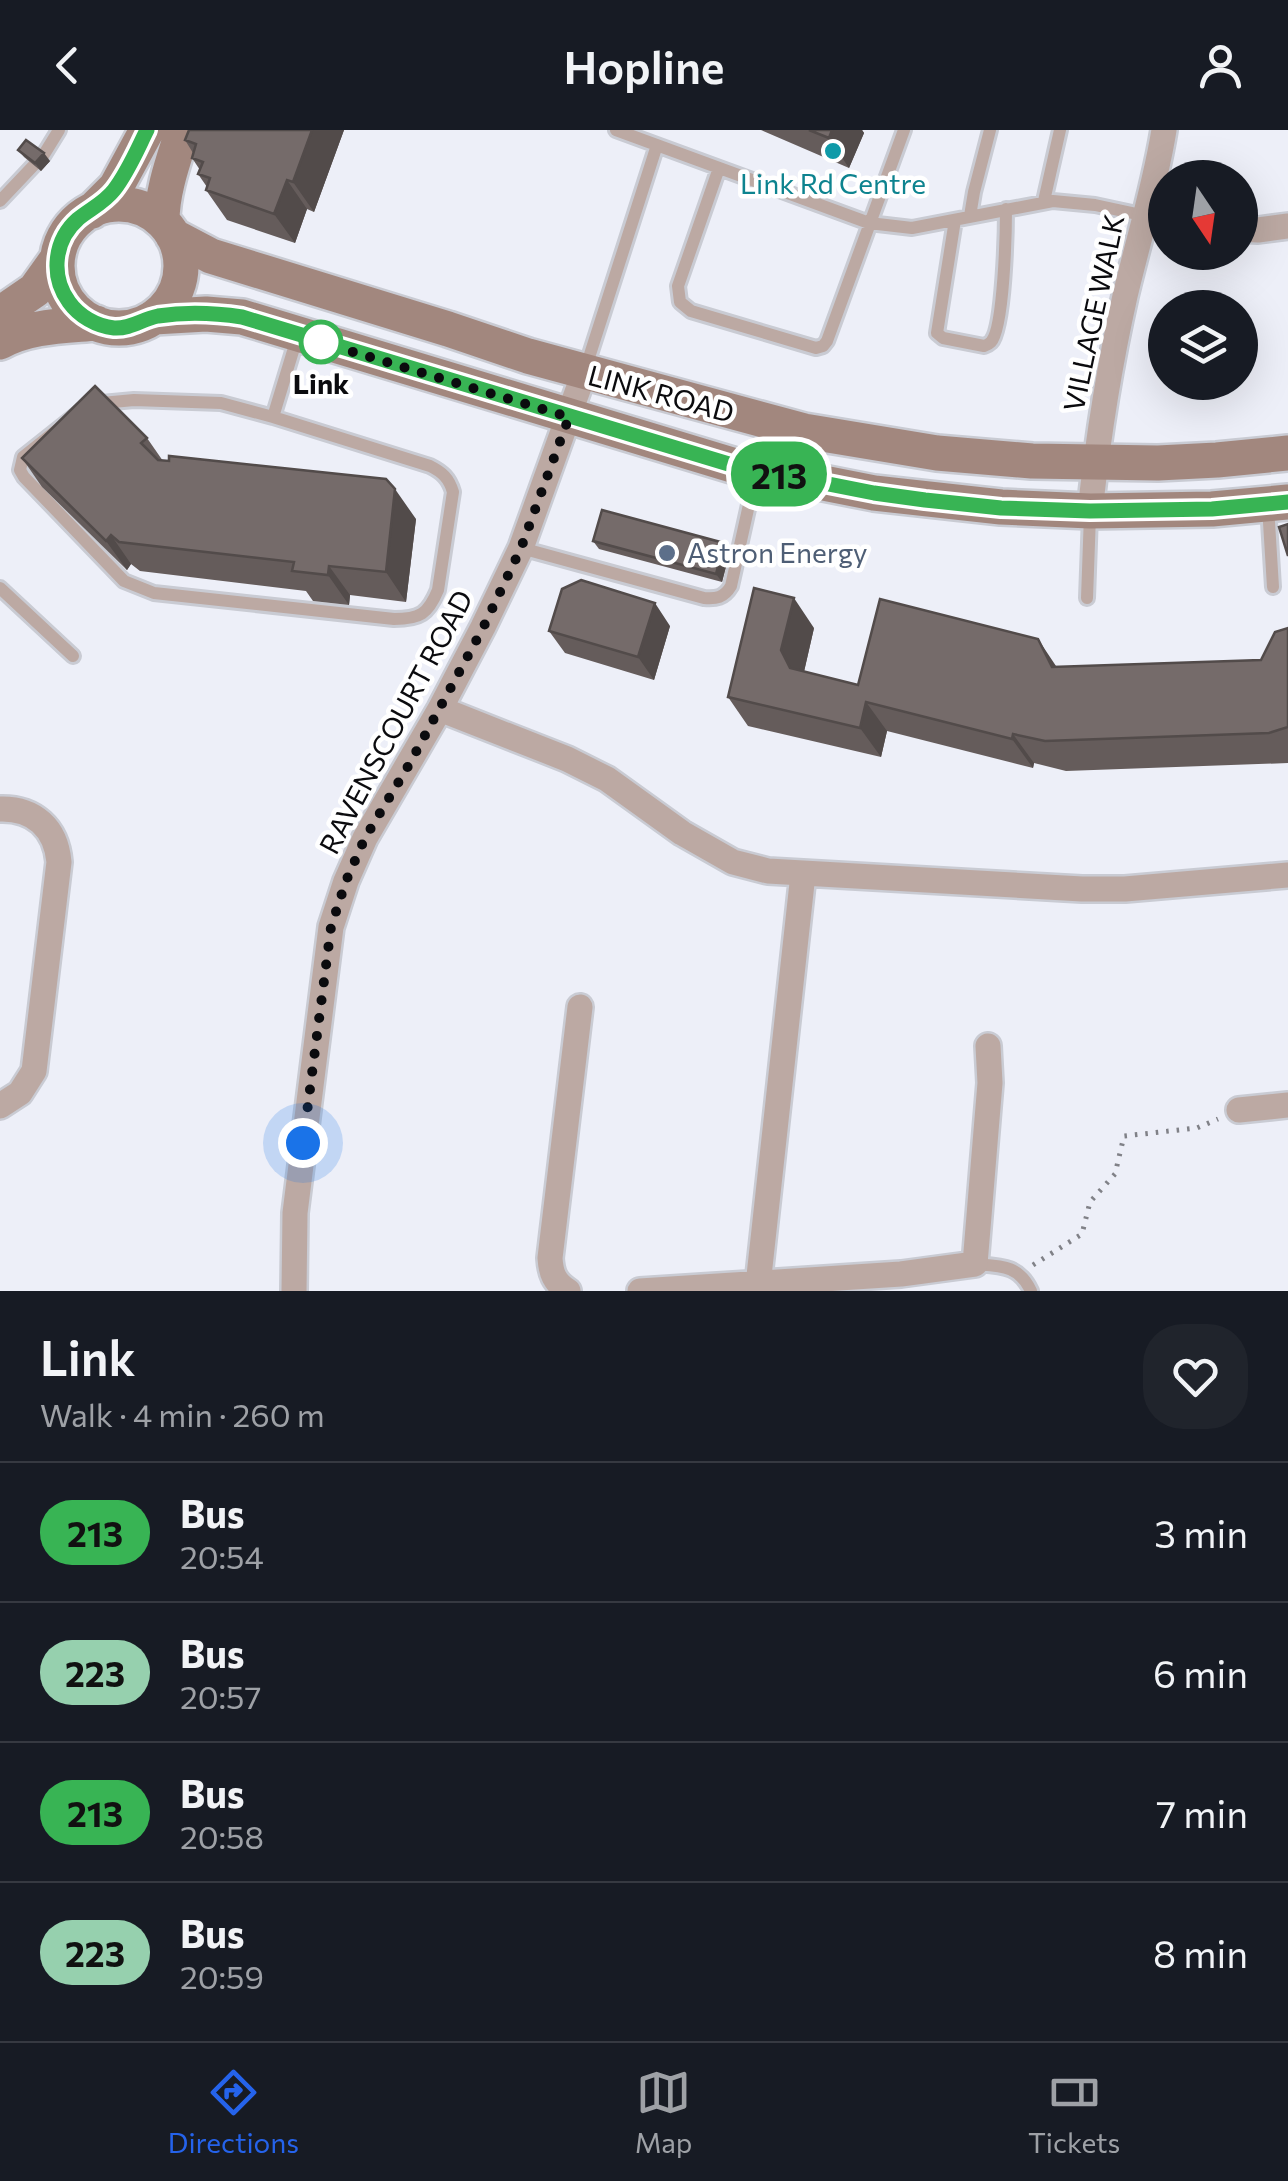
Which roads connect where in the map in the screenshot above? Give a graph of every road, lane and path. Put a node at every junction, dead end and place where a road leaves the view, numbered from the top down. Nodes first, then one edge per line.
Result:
1 (59, 130) edge
2 (147, 130) edge
3 (183, 130) edge
4 (616, 130) edge
5 (904, 130) edge
6 (990, 130) edge
7 (1060, 130) edge
8 (1164, 130) edge
9 (657, 145) junction
10 (1161, 160) edge
11 (718, 168) junction
12 (0, 201) edge
13 (1044, 201) junction
14 (1006, 209) junction
15 (92, 210) junction
16 (970, 216) junction
17 (1148, 216) edge
18 (955, 220) junction
19 (870, 223) junction
20 (1288, 226) edge
21 (168, 228) junction
22 (1258, 230) edge
23 (1148, 239) edge
24 (56, 262) junction
25 (0, 314) edge
26 (154, 316) junction
27 (96, 323) junction
28 (298, 335) junction
29 (0, 342) edge
30 (584, 372) junction
31 (273, 417) junction
32 (569, 417) junction
33 (1288, 453) edge
34 (1095, 464) junction
35 (757, 470) junction
36 (1278, 503) edge
37 (1090, 511) junction
38 (521, 548) junction
39 (1273, 587) dead end
40 (0, 588) edge
41 (1086, 598) dead end
42 (73, 656) dead end
43 (440, 708) junction
44 (0, 809) edge
45 (803, 874) junction
46 (1288, 875) edge
47 (580, 1007) dead end
48 (988, 1046) dead end
49 (1288, 1105) edge
50 (0, 1106) edge
51 (1239, 1110) joint
52 (976, 1264) junction
53 (1020, 1274) junction
54 (758, 1285) junction
55 (294, 1291) edge
56 (568, 1291) edge
57 (640, 1291) edge
58 (1031, 1291) edge

1 - 12 lane
2 - 15 street
3 - 21 street
4 - 9 lane
5 - 19 lane
6 - 16 lane
7 - 13 lane
8 - 10 street, VILLAGE WALK
9 - 11 lane
9 - 30 lane
11 - 19 lane
11 - 19 lane
13 - 14 lane
13 - 17 lane
14 - 16 lane
14 - 18 lane
15 - 21 street
15 - 24 street
16 - 18 lane
18 - 19 lane
20 - 22 street
21 - 26 street
21 - 30 street, LINK ROAD
23 - 34 street, VILLAGE WALK
24 - 25 street
24 - 27 street
26 - 27 street
26 - 28 street, LINK ROAD
27 - 29 street
28 - 31 lane
28 - 32 street, LINK ROAD
30 - 32 street, RAVENSCOURT ROAD
30 - 34 street, LINK ROAD
31 - 31 lane
32 - 35 street, LINK ROAD
32 - 38 street, RAVENSCOURT ROAD
33 - 34 street, LINK ROAD
34 - 37 street, VILLAGE WALK
35 - 37 street, LINK ROAD
35 - 38 lane
36 - 37 street, LINK ROAD
36 - 39 lane
37 - 41 lane
38 - 43 street, RAVENSCOURT ROAD
40 - 42 lane
43 - 45 street
43 - 55 street, RAVENSCOURT ROAD
44 - 50 street
45 - 46 street
45 - 54 street
47 - 56 street
48 - 52 street
49 - 51 street
51 - 53 path
52 - 53 lane
52 - 54 street
53 - 58 lane
54 - 57 street

